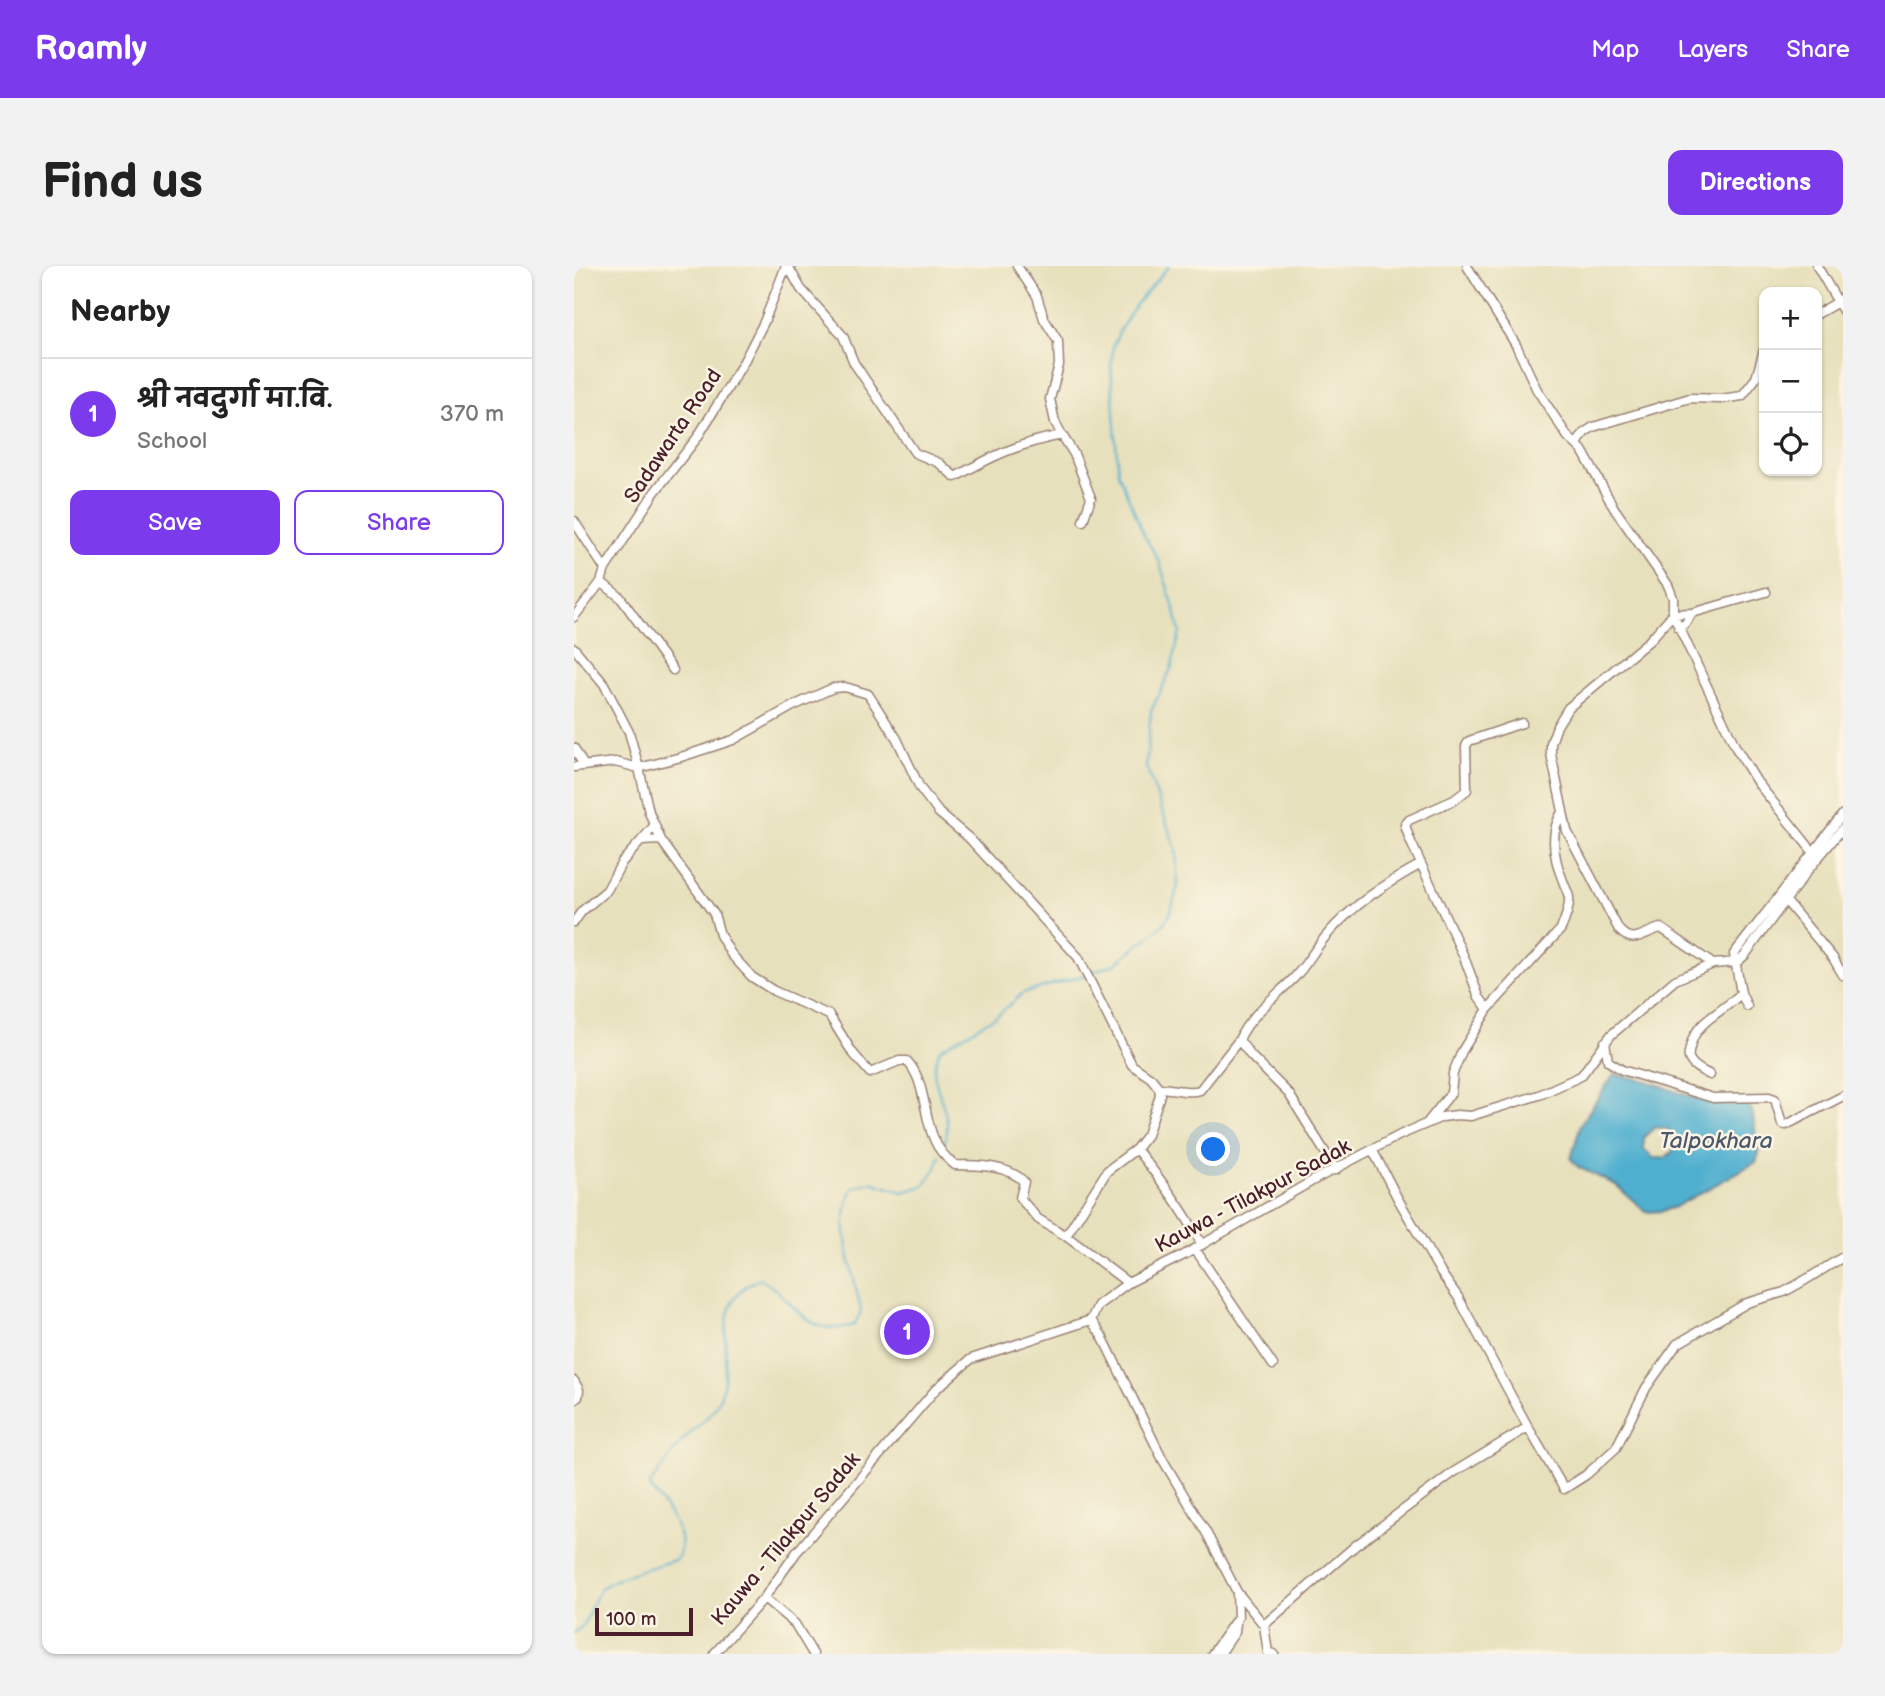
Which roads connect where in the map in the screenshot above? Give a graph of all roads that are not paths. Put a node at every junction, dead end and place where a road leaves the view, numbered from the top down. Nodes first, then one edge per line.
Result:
1 (787, 266) edge
2 (1017, 266) edge
3 (1467, 266) edge
4 (1817, 266) edge
5 (1838, 302) junction
6 (1822, 311) edge
7 (1843, 311) edge
8 (1759, 368) edge
9 (1062, 435) junction
10 (1577, 444) junction
11 (574, 520) edge
12 (1083, 521) dead end
13 (606, 569) junction
14 (601, 582) junction
15 (1766, 592) dead end
16 (1692, 613) junction
17 (1673, 614) junction
18 (574, 617) edge
19 (1679, 628) junction
20 (574, 648) edge
21 (673, 670) dead end
22 (1522, 723) dead end
23 (574, 748) edge
24 (579, 766) edge
25 (639, 768) junction
26 (1562, 812) junction
27 (1843, 814) edge
28 (655, 825) junction
29 (1843, 828) edge
30 (661, 840) junction
31 (641, 841) junction
32 (1813, 852) junction
33 (1421, 864) junction
34 (1786, 901) junction
35 (574, 922) edge
36 (1737, 962) junction
37 (1713, 964) junction
38 (1843, 975) edge
39 (1741, 993) junction
40 (1747, 1006) dead end
41 (1488, 1009) junction
42 (1239, 1040) junction
43 (1605, 1042) junction
44 (1710, 1075) dead end
45 (1159, 1088) junction
46 (1843, 1096) edge
47 (1427, 1124) junction
48 (1136, 1149) junction
49 (1373, 1151) junction
50 (1336, 1170) junction
51 (1066, 1236) junction
52 (1198, 1247) junction
53 (1843, 1257) edge
54 (1128, 1283) junction
55 (1091, 1320) junction
56 (1273, 1365) dead end
57 (574, 1381) edge
58 (574, 1400) edge
59 (1528, 1427) junction
60 (1237, 1592) junction
61 (764, 1598) junction
62 (1238, 1616) junction
63 (1264, 1625) junction
64 (1269, 1653) edge
65 (714, 1654) edge
66 (813, 1654) edge
67 (1212, 1654) edge
68 (1220, 1654) edge

1 - 9 street
1 - 13 street, Sadawarta Road
2 - 9 street
3 - 10 street
4 - 5 street
5 - 6 street
5 - 7 street
8 - 10 street
9 - 12 street
10 - 17 street
11 - 13 street
13 - 14 street, Sadawarta Road
14 - 18 street, Sadawarta Road
14 - 21 street
15 - 16 street
16 - 17 street
16 - 19 street
17 - 19 street
17 - 26 street
19 - 32 street
20 - 25 street
22 - 33 street
23 - 24 street
24 - 25 street
25 - 28 street
25 - 45 street
26 - 37 street
26 - 41 street
27 - 32 street
28 - 30 street
28 - 31 street
29 - 34 street
30 - 31 street
30 - 51 street
31 - 35 street
32 - 36 street
33 - 41 street
33 - 42 street
34 - 36 street
34 - 38 street
36 - 37 street, Kauwa - Tilakpur Sadak
36 - 39 street
37 - 43 street, Kauwa - Tilakpur Sadak
39 - 40 street
39 - 44 street
41 - 47 street
42 - 45 street
42 - 50 street
43 - 46 street
43 - 47 street, Kauwa - Tilakpur Sadak
45 - 48 street
47 - 49 street, Kauwa - Tilakpur Sadak
48 - 51 street
48 - 52 street
49 - 50 street, Kauwa - Tilakpur Sadak
49 - 59 street
50 - 52 street, Kauwa - Tilakpur Sadak
51 - 54 street
52 - 54 street, Kauwa - Tilakpur Sadak
52 - 56 street
53 - 59 street
54 - 55 street, Kauwa - Tilakpur Sadak
55 - 60 street
55 - 61 street, Kauwa - Tilakpur Sadak
57 - 58 street
59 - 63 street
60 - 62 street
60 - 63 street
61 - 65 street, Kauwa - Tilakpur Sadak
61 - 66 street
62 - 67 street
62 - 68 street
63 - 64 street

